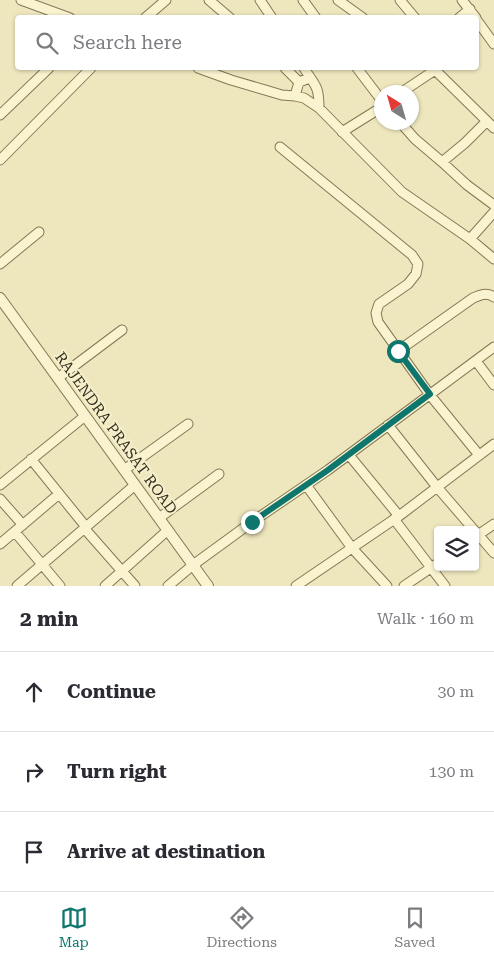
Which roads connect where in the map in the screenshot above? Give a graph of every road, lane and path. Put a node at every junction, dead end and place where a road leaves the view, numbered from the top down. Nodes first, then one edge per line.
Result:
1 (21, 0) edge
2 (166, 0) edge
3 (209, 0) edge
4 (260, 0) edge
5 (303, 0) edge
6 (338, 0) edge
7 (400, 0) edge
8 (462, 0) edge
9 (470, 9) junction
10 (62, 15) edge
11 (148, 15) edge
12 (226, 15) edge
13 (270, 15) edge
14 (314, 15) edge
15 (359, 15) edge
16 (412, 15) edge
17 (463, 15) edge
18 (474, 15) edge
19 (479, 22) edge
20 (494, 44) edge
21 (47, 70) edge
22 (89, 70) edge
23 (203, 70) edge
24 (287, 70) edge
25 (305, 70) edge
26 (359, 70) edge
27 (433, 70) edge
28 (435, 70) edge
29 (310, 78) junction
30 (299, 82) junction
31 (412, 85) edge
32 (374, 90) edge
33 (295, 96) junction
34 (318, 108) junction
35 (374, 112) edge
36 (0, 115) edge
37 (490, 125) edge
38 (407, 130) edge
39 (342, 132) junction
40 (280, 147) dead end
41 (0, 160) edge
42 (442, 162) junction
43 (494, 206) edge
44 (494, 212) edge
45 (39, 232) dead end
46 (470, 239) junction
47 (494, 259) edge
48 (0, 264) edge
49 (494, 297) edge
50 (0, 298) edge
51 (122, 330) dead end
52 (494, 348) edge
53 (398, 351) junction
54 (476, 361) junction
55 (58, 378) junction
56 (494, 384) edge
57 (430, 394) junction
58 (85, 416) junction
59 (188, 424) dead end
60 (388, 425) junction
61 (494, 444) edge
62 (349, 455) junction
63 (478, 455) junction
64 (31, 459) junction
65 (124, 470) junction
66 (219, 474) dead end
67 (0, 485) edge
68 (135, 485) junction
69 (306, 485) junction
70 (437, 487) junction
71 (59, 494) junction
72 (0, 499) edge
73 (159, 518) junction
74 (397, 518) junction
75 (494, 524) edge
76 (23, 525) junction
77 (470, 526) edge
78 (85, 527) junction
79 (168, 530) junction
80 (15, 532) junction
81 (479, 532) edge
82 (479, 536) edge
83 (0, 544) edge
84 (352, 548) junction
85 (494, 554) edge
86 (434, 564) edge
87 (42, 565) junction
88 (193, 565) junction
89 (434, 566) edge
90 (122, 571) junction
91 (438, 571) edge
92 (17, 586) edge
93 (60, 586) edge
94 (105, 586) edge
95 (135, 586) edge
96 (168, 586) edge
97 (208, 586) edge
98 (296, 586) edge
99 (387, 586) edge
100 (404, 586) edge
101 (445, 586) edge

1 - 10 street
2 - 11 street
3 - 12 street
4 - 13 street
5 - 14 street
6 - 15 street
7 - 16 street
8 - 9 street
9 - 17 street
9 - 18 street
19 - 20 street
21 - 36 street
22 - 41 street
23 - 33 street
24 - 30 street
25 - 29 street
26 - 32 street
27 - 31 street
28 - 37 street
29 - 30 street
29 - 34 street
30 - 33 street
33 - 34 street
34 - 39 street
35 - 39 street
37 - 42 street
38 - 42 street
39 - 46 street
40 - 53 street
42 - 43 street
44 - 46 street
45 - 48 street
46 - 47 street
49 - 53 street
50 - 55 street, RAJENDRA PRASAT ROAD
51 - 55 street
52 - 54 street
53 - 57 street
54 - 56 street
54 - 57 street
55 - 58 street, RAJENDRA PRASAT ROAD
57 - 60 street
57 - 63 street
58 - 64 street
58 - 65 street, RAJENDRA PRASAT ROAD
59 - 65 street
60 - 62 street
60 - 70 street
61 - 63 street
62 - 69 street
62 - 74 street
63 - 70 street
64 - 67 street
64 - 71 street
65 - 68 street, RAJENDRA PRASAT ROAD
66 - 73 street
68 - 73 street, RAJENDRA PRASAT ROAD
68 - 78 street
69 - 84 street
69 - 88 street
70 - 74 street
70 - 77 street
71 - 76 street
71 - 78 street
72 - 76 street
73 - 79 street, RAJENDRA PRASAT ROAD
74 - 84 street
74 - 86 street
75 - 81 street
76 - 80 street
78 - 87 street
78 - 90 street
79 - 88 street, RAJENDRA PRASAT ROAD
79 - 90 street
80 - 83 street
80 - 87 street
82 - 85 street
84 - 98 street
84 - 99 street
87 - 92 street
87 - 93 street
88 - 96 street
88 - 97 street, RAJENDRA PRASAT ROAD
89 - 100 street
90 - 94 street
90 - 95 street
91 - 101 street

